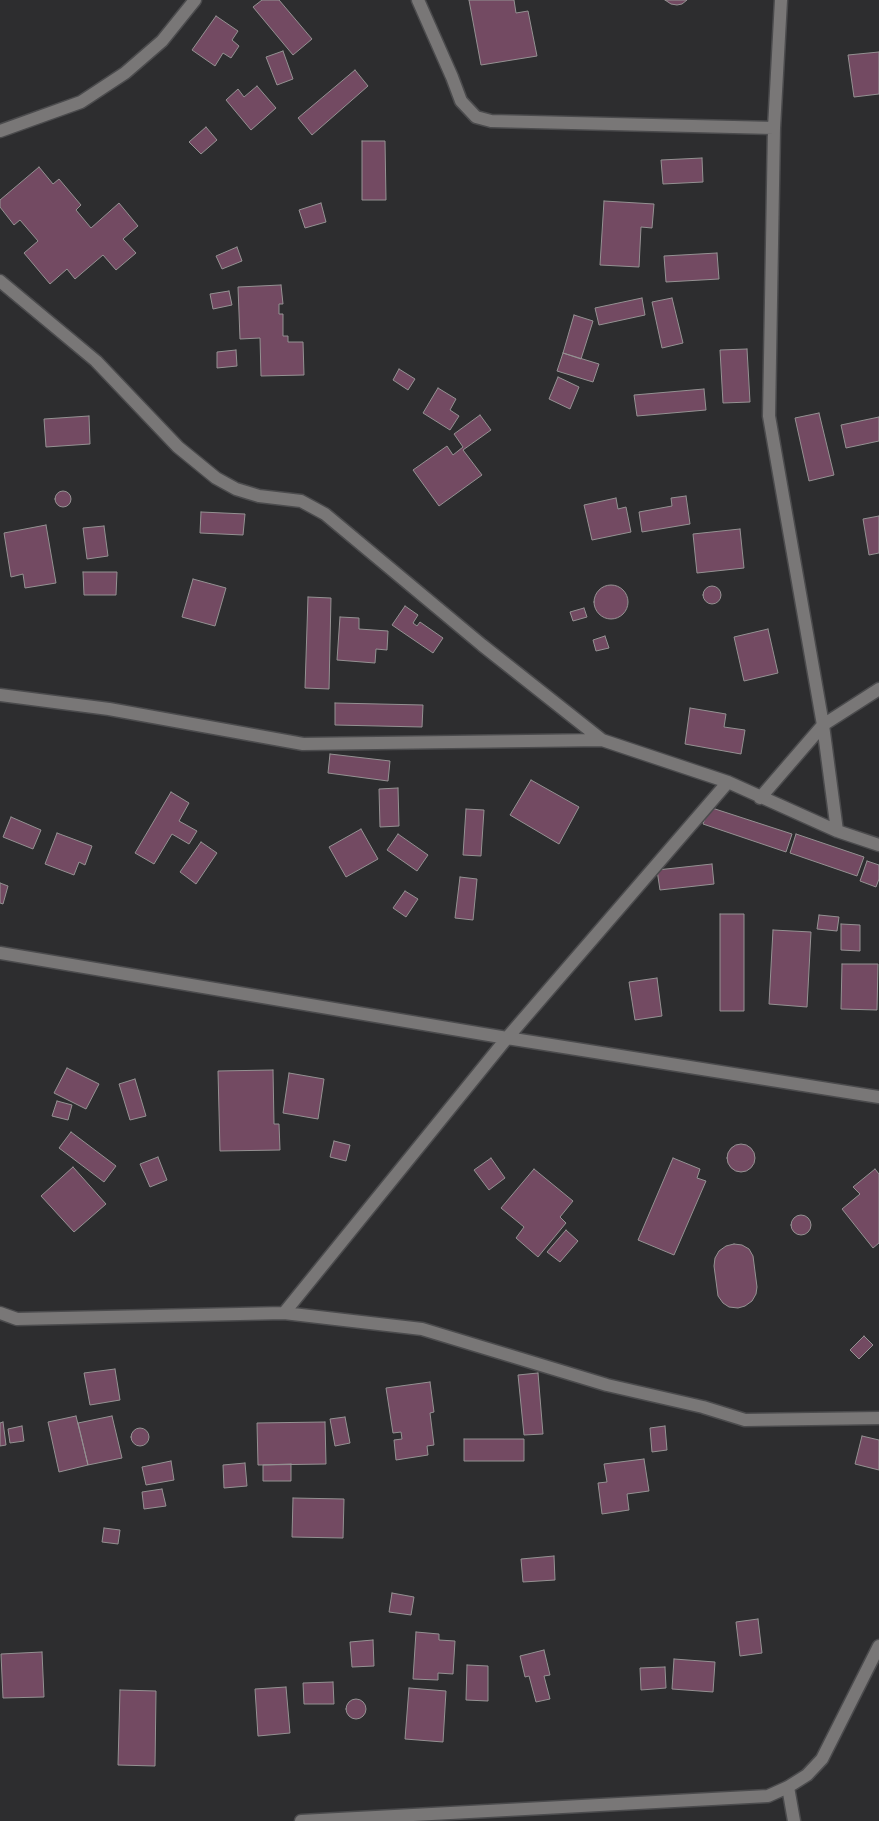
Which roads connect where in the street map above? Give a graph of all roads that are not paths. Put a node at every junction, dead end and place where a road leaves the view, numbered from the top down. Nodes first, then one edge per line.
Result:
1 (195, 0) edge
2 (418, 0) edge
3 (781, 0) edge
4 (774, 128) junction
5 (0, 131) edge
6 (0, 281) edge
7 (879, 689) edge
8 (0, 695) edge
9 (823, 725) junction
10 (602, 740) junction
11 (728, 782) junction
12 (760, 798) junction
13 (837, 831) junction
14 (879, 845) edge
15 (0, 952) edge
16 (507, 1038) junction
17 (879, 1097) edge
18 (0, 1313) edge
19 (284, 1313) junction
20 (16, 1319) junction
21 (0, 1325) edge
22 (879, 1418) edge
23 (879, 1646) edge
24 (788, 1787) junction
25 (301, 1821) edge
26 (794, 1821) edge

1 - 5 street
2 - 4 street
3 - 4 street
4 - 9 street
6 - 10 street
7 - 9 street
8 - 10 street
9 - 12 street
9 - 13 street
10 - 11 street
11 - 12 street
11 - 16 street
12 - 13 street
13 - 14 street
15 - 16 street
16 - 17 street
16 - 19 street
18 - 20 street
19 - 20 street
19 - 22 street
20 - 21 street
23 - 24 street
24 - 25 street
24 - 26 street

